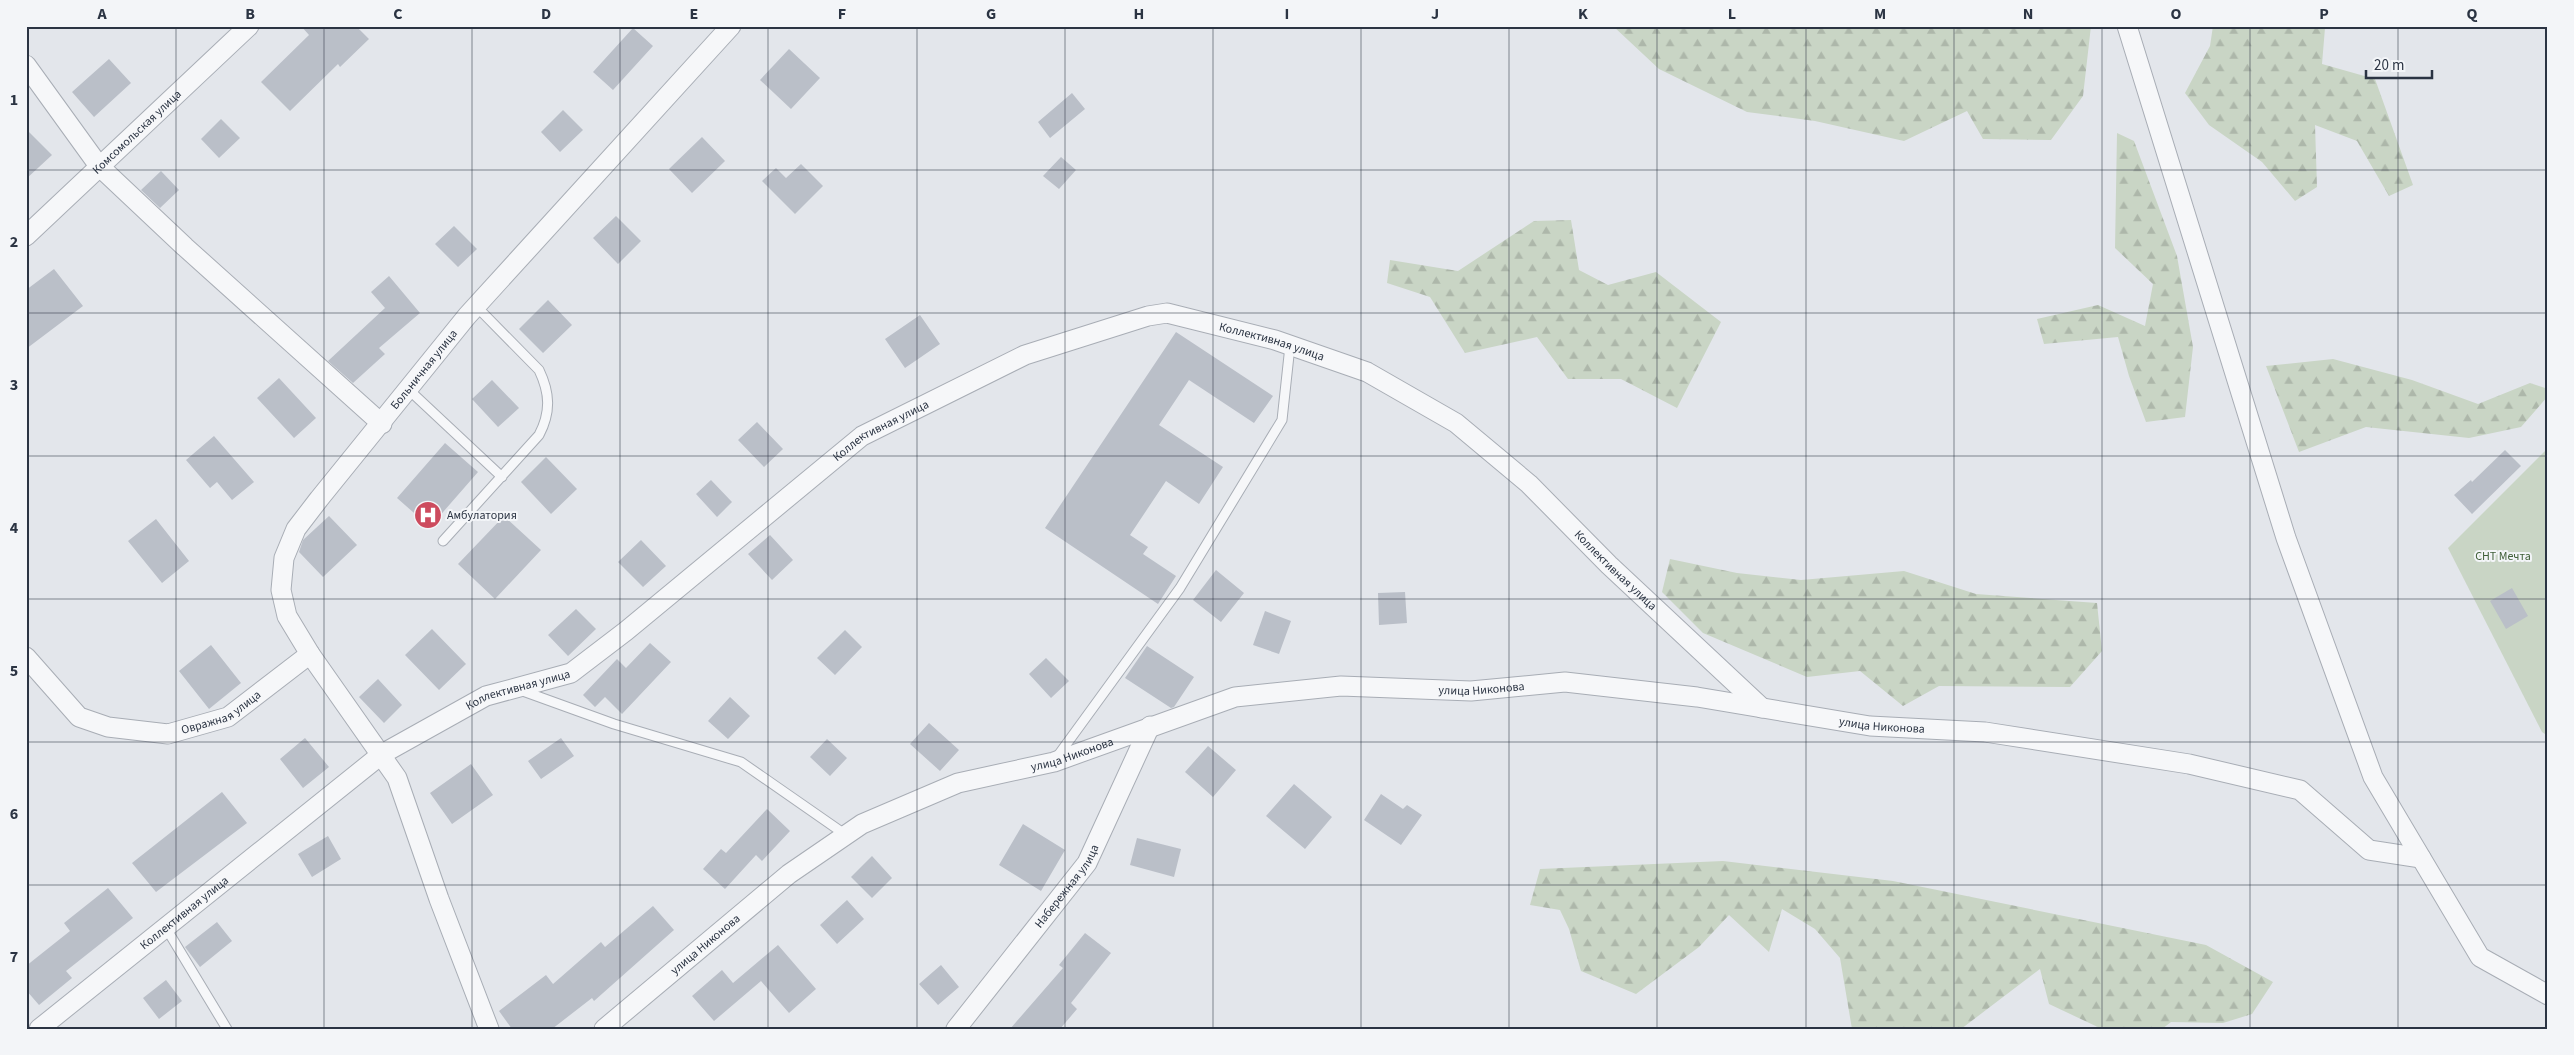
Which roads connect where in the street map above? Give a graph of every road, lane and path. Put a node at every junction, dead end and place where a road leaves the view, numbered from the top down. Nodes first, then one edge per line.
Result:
1 (249, 26) edge
2 (731, 26) edge
3 (2127, 26) edge
4 (26, 65) edge
5 (99, 166) junction
6 (26, 236) edge
7 (476, 306) junction
8 (1290, 346) junction
9 (408, 389) junction
10 (382, 424) junction
11 (502, 477) junction
12 (443, 541) dead end
13 (310, 654) junction
14 (26, 657) edge
15 (515, 688) junction
16 (1762, 708) junction
17 (1150, 726) junction
18 (382, 754) junction
19 (1054, 762) junction
20 (846, 835) junction
21 (2421, 858) junction
22 (166, 928) junction
23 (2548, 995) edge
24 (39, 1029) edge
25 (228, 1029) edge
26 (489, 1029) edge
27 (604, 1029) edge
28 (956, 1029) edge

1 - 5 street, Комсомольская улица
2 - 7 street, Больничная улица
3 - 21 street
4 - 5 street
5 - 6 street, Комсомольская улица
5 - 10 street
7 - 9 street, Больничная улица
7 - 11 lane
8 - 15 street, Коллективная улица
8 - 16 street, Коллективная улица
8 - 19 lane
9 - 10 street, Больничная улица
9 - 11 lane
10 - 13 street, Больничная улица
11 - 12 lane
13 - 14 street, Овражная улица
13 - 18 street, Больничная улица
15 - 18 street, Коллективная улица
15 - 20 lane
16 - 17 street, улица Никонова
16 - 21 street, улица Никонова
17 - 19 street, улица Никонова
17 - 28 street, Набережная улица
18 - 22 street, Коллективная улица
18 - 26 street, Больничная улица
19 - 20 street, улица Никонова
20 - 27 street, улица Никонова
21 - 23 street
22 - 24 street, Коллективная улица
22 - 25 lane

